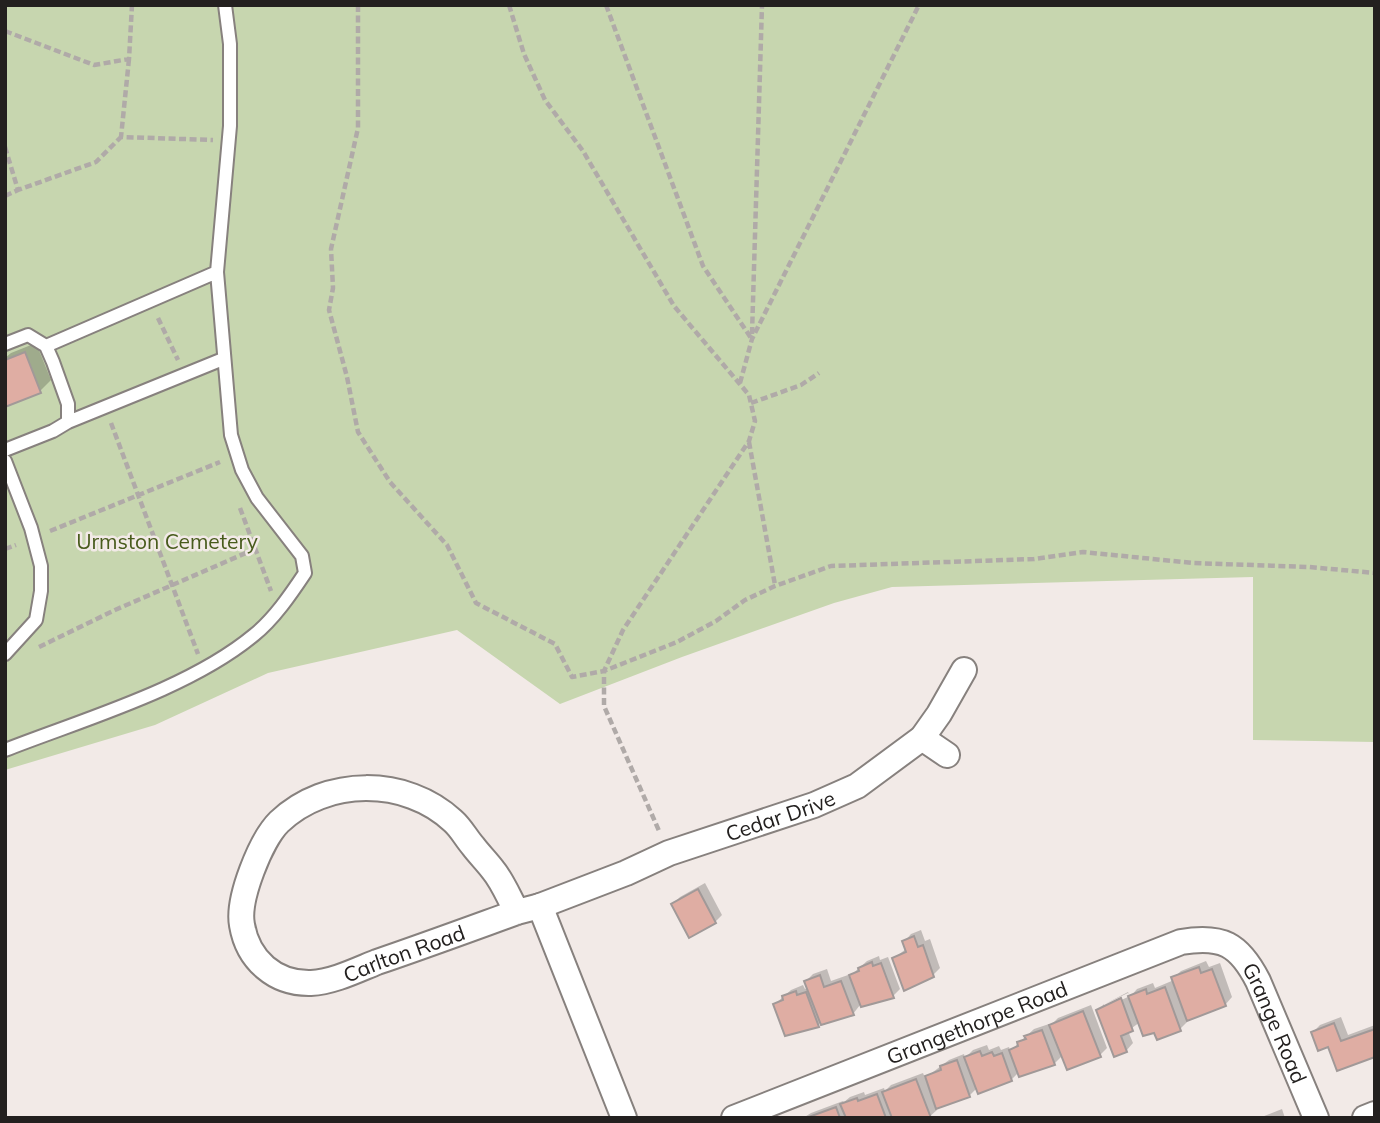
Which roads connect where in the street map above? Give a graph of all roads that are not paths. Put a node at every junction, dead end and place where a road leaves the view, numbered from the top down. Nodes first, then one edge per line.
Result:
1 (225, 5) edge
2 (217, 272) junction
3 (5, 344) edge
4 (46, 346) junction
5 (223, 359) junction
6 (68, 422) junction
7 (5, 450) edge
8 (5, 461) edge
9 (5, 654) edge
10 (964, 670) dead end
11 (922, 738) junction
12 (5, 750) edge
13 (947, 755) dead end
14 (626, 873) joint
15 (528, 909) junction
16 (1221, 941) joint
17 (1375, 1114) edge
18 (624, 1118) edge
19 (734, 1118) edge
20 (1316, 1118) edge
21 (1365, 1118) edge

1 - 2 lane
2 - 4 lane
2 - 5 lane
3 - 4 lane
4 - 6 lane
5 - 6 lane
5 - 12 lane
6 - 7 lane
8 - 9 lane
10 - 11 street, Cedar Drive
11 - 13 street
11 - 14 street, Cedar Drive
14 - 15 street, Carlton Road
15 - 15 street, Carlton Road
15 - 18 street
16 - 19 street, Grangethorpe Road
16 - 20 street, Grange Road
17 - 21 street

